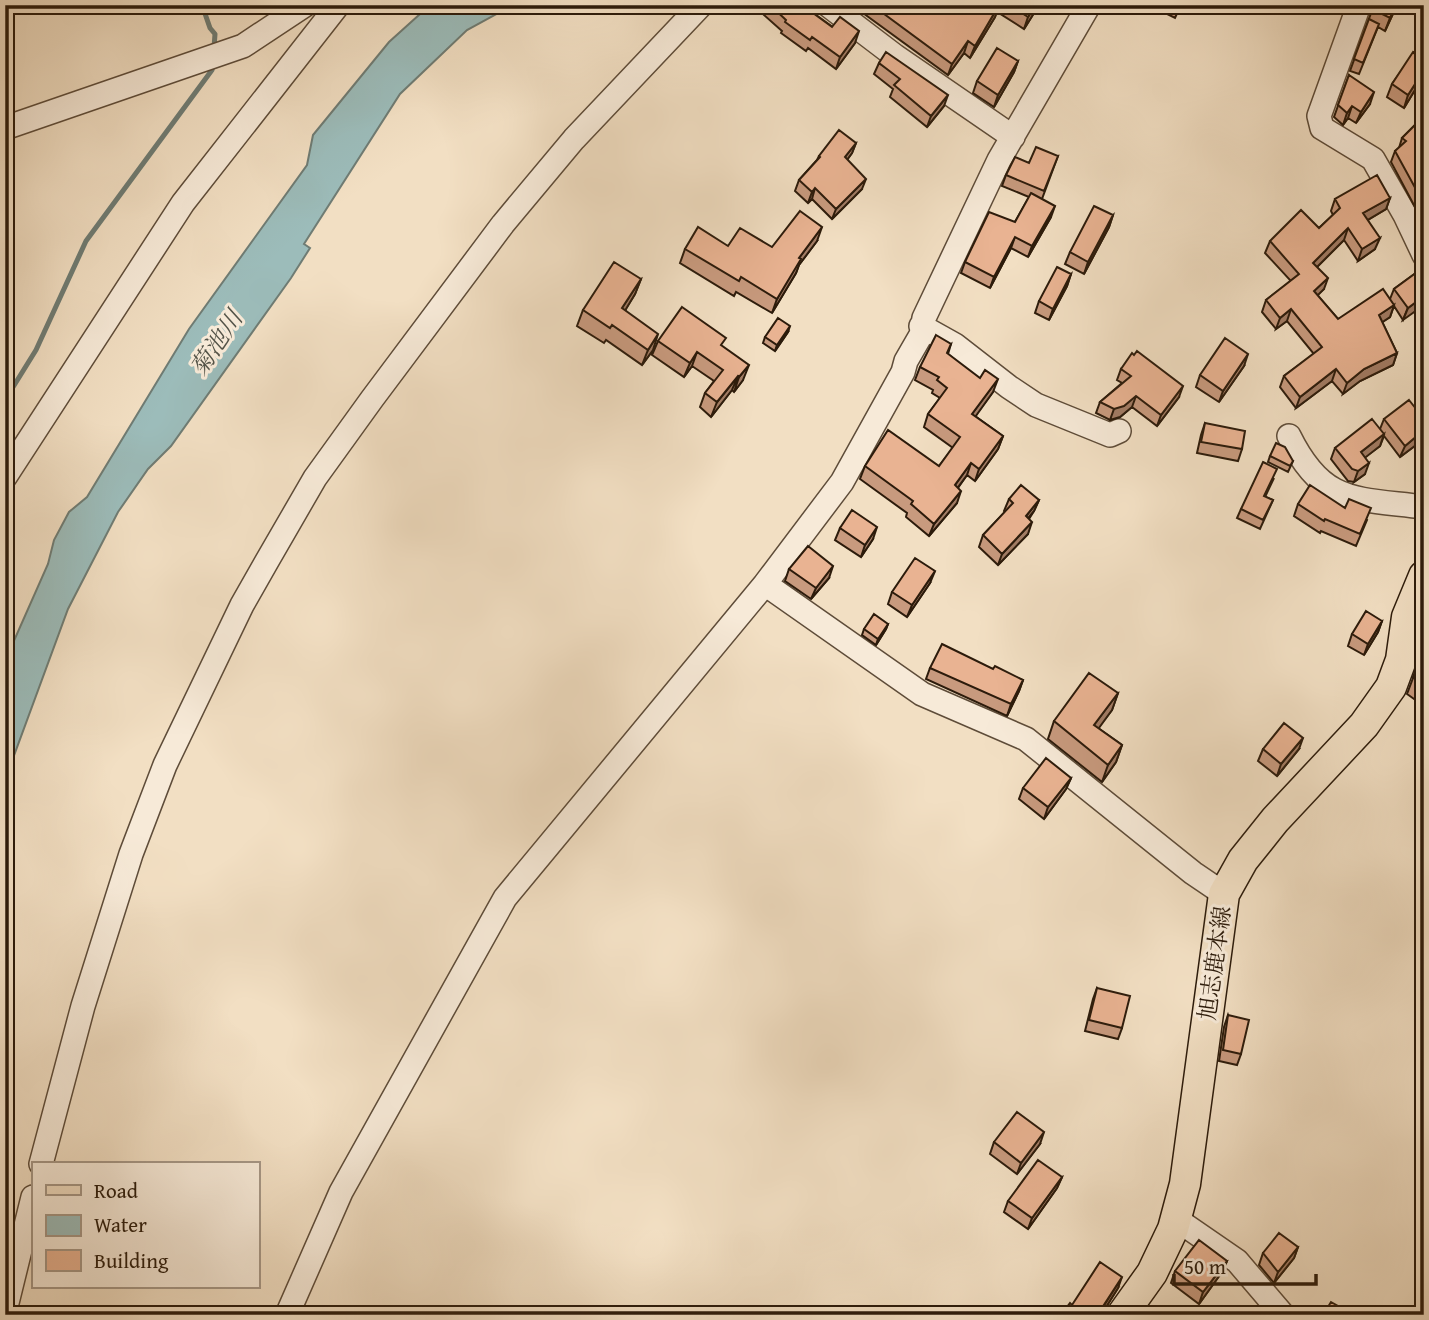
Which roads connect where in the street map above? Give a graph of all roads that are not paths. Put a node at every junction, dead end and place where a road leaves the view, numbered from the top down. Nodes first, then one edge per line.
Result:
1 (305, 5) edge
2 (338, 5) edge
3 (701, 5) edge
4 (828, 5) edge
5 (1089, 5) edge
6 (1359, 5) edge
7 (5, 128) edge
8 (1013, 137) junction
9 (1424, 255) edge
10 (921, 326) junction
11 (1119, 431) dead end
12 (1289, 436) dead end
13 (5, 477) edge
14 (1424, 507) edge
15 (1424, 576) edge
16 (765, 584) junction
17 (1418, 609) edge
18 (1224, 894) junction
19 (42, 1162) edge
20 (32, 1202) edge
21 (1176, 1219) junction
22 (5, 1311) edge
23 (287, 1315) edge
24 (1122, 1315) edge
25 (1283, 1315) edge

1 - 7 street
2 - 13 street
3 - 19 street
4 - 8 street
5 - 8 street
6 - 9 street
8 - 10 street
10 - 11 street
10 - 16 street
12 - 14 street
15 - 17 main road, 旭志鹿本線
16 - 18 street
16 - 23 street
17 - 18 main road, 旭志鹿本線
18 - 21 main road, 旭志鹿本線
20 - 22 street
21 - 24 main road, 旭志鹿本線
21 - 25 street

